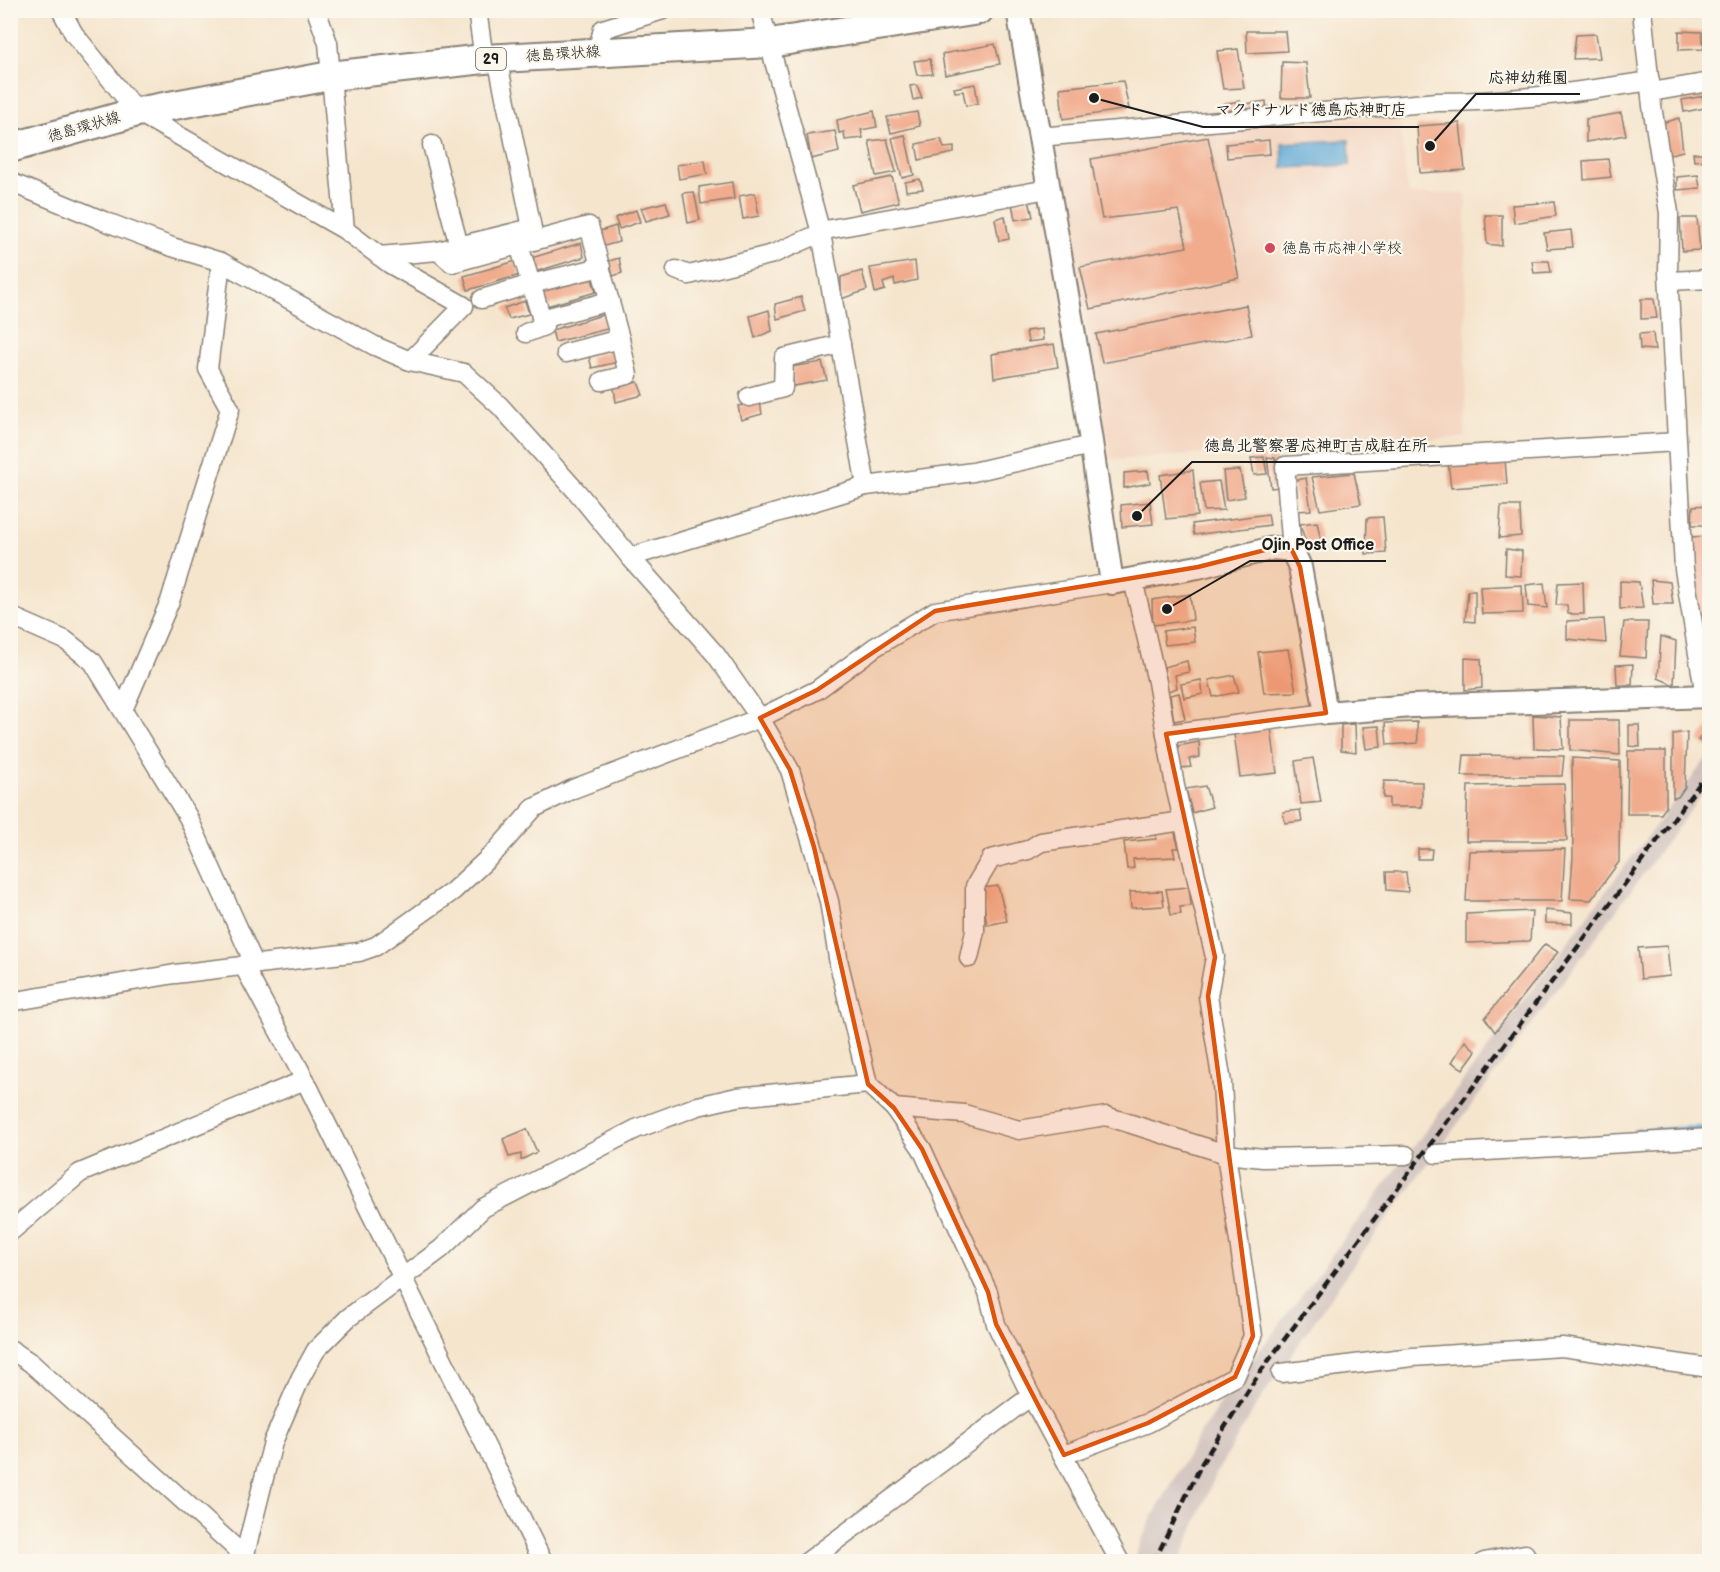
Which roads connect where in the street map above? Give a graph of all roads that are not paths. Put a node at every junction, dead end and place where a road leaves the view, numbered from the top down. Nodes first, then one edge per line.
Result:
1 (61, 10) edge
2 (316, 10) edge
3 (477, 10) edge
4 (663, 10) edge
5 (760, 10) edge
6 (979, 10) edge
7 (1018, 10) edge
8 (1642, 10) edge
9 (770, 43) junction
10 (597, 52) junction
11 (490, 59) junction
12 (330, 76) junction
13 (1710, 82) edge
14 (1651, 86) junction
15 (137, 112) junction
16 (1039, 137) junction
17 (432, 145) dead end
18 (10, 148) edge
19 (10, 182) edge
20 (1048, 189) junction
21 (345, 230) junction
22 (821, 232) junction
23 (519, 245) junction
24 (459, 246) junction
25 (438, 251) junction
26 (379, 256) junction
27 (221, 262) junction
28 (601, 267) junction
29 (676, 270) dead end
30 (1710, 279) edge
31 (1669, 281) junction
32 (531, 284) junction
33 (482, 299) dead end
34 (610, 302) junction
35 (542, 319) junction
36 (526, 333) dead end
37 (620, 339) junction
38 (841, 344) junction
39 (566, 353) dead end
40 (410, 361) junction
41 (602, 381) dead end
42 (749, 398) dead end
43 (1677, 442) junction
44 (1091, 445) junction
45 (866, 486) junction
46 (1292, 550) junction
47 (630, 557) junction
48 (1123, 581) junction
49 (10, 616) edge
50 (1707, 696) edge
51 (123, 710) junction
52 (1326, 712) junction
53 (760, 718) junction
54 (1166, 734) junction
55 (1183, 821) junction
56 (969, 958) dead end
57 (249, 964) junction
58 (10, 1002) edge
59 (305, 1080) junction
60 (868, 1084) junction
61 (894, 1108) junction
62 (1710, 1138) edge
63 (1226, 1154) junction
64 (1436, 1154) dead end
65 (1406, 1155) dead end
66 (10, 1232) edge
67 (402, 1278) junction
68 (10, 1349) edge
69 (1710, 1368) edge
70 (1281, 1373) dead end
71 (1031, 1396) junction
72 (1064, 1455) junction
73 (246, 1560) edge
74 (543, 1562) edge
75 (807, 1562) edge
76 (1120, 1562) edge
77 (1484, 1562) edge
78 (1529, 1562) edge

1 - 15 street
2 - 12 street
3 - 11 street
4 - 10 street
5 - 9 street
6 - 9 main road, 徳島環状線 / 29
7 - 16 street
8 - 14 street
9 - 10 main road, 徳島環状線 / 29
9 - 22 street
10 - 11 main road, 徳島環状線 / 29
11 - 12 main road, 徳島環状線 / 29
11 - 24 street
12 - 15 main road, 徳島環状線 / 29
12 - 21 street
13 - 14 street
14 - 16 street
14 - 31 street
15 - 18 main road, 徳島環状線 / 29
15 - 21 street
16 - 20 street
17 - 24 street
19 - 27 street
20 - 22 street
20 - 44 street
21 - 26 street
22 - 29 street
22 - 38 street
23 - 25 street
23 - 28 street
23 - 32 street
24 - 25 street
25 - 26 street
26 - 40 street
27 - 40 street
27 - 51 street
28 - 32 street
28 - 34 street
30 - 31 street
31 - 43 street
32 - 33 street
32 - 35 street
34 - 35 street
34 - 37 street
35 - 36 street
37 - 39 street
37 - 41 street
38 - 42 street
38 - 45 street
40 - 47 street
43 - 46 street
43 - 50 street
44 - 45 street
44 - 48 street
45 - 47 street
46 - 48 street
46 - 52 street
47 - 53 street
48 - 53 street
48 - 54 street
49 - 51 street
50 - 52 street
51 - 57 street
52 - 54 street
53 - 57 street
53 - 60 street
54 - 55 street
55 - 56 street
55 - 63 street
57 - 58 street
57 - 59 street
59 - 66 street
59 - 67 street
60 - 61 street
60 - 67 street
61 - 63 street
61 - 71 street
62 - 64 street
63 - 65 street
63 - 72 street
67 - 73 street
67 - 74 street
68 - 73 street
69 - 70 street
71 - 72 street
71 - 75 street
72 - 76 street
77 - 78 street

